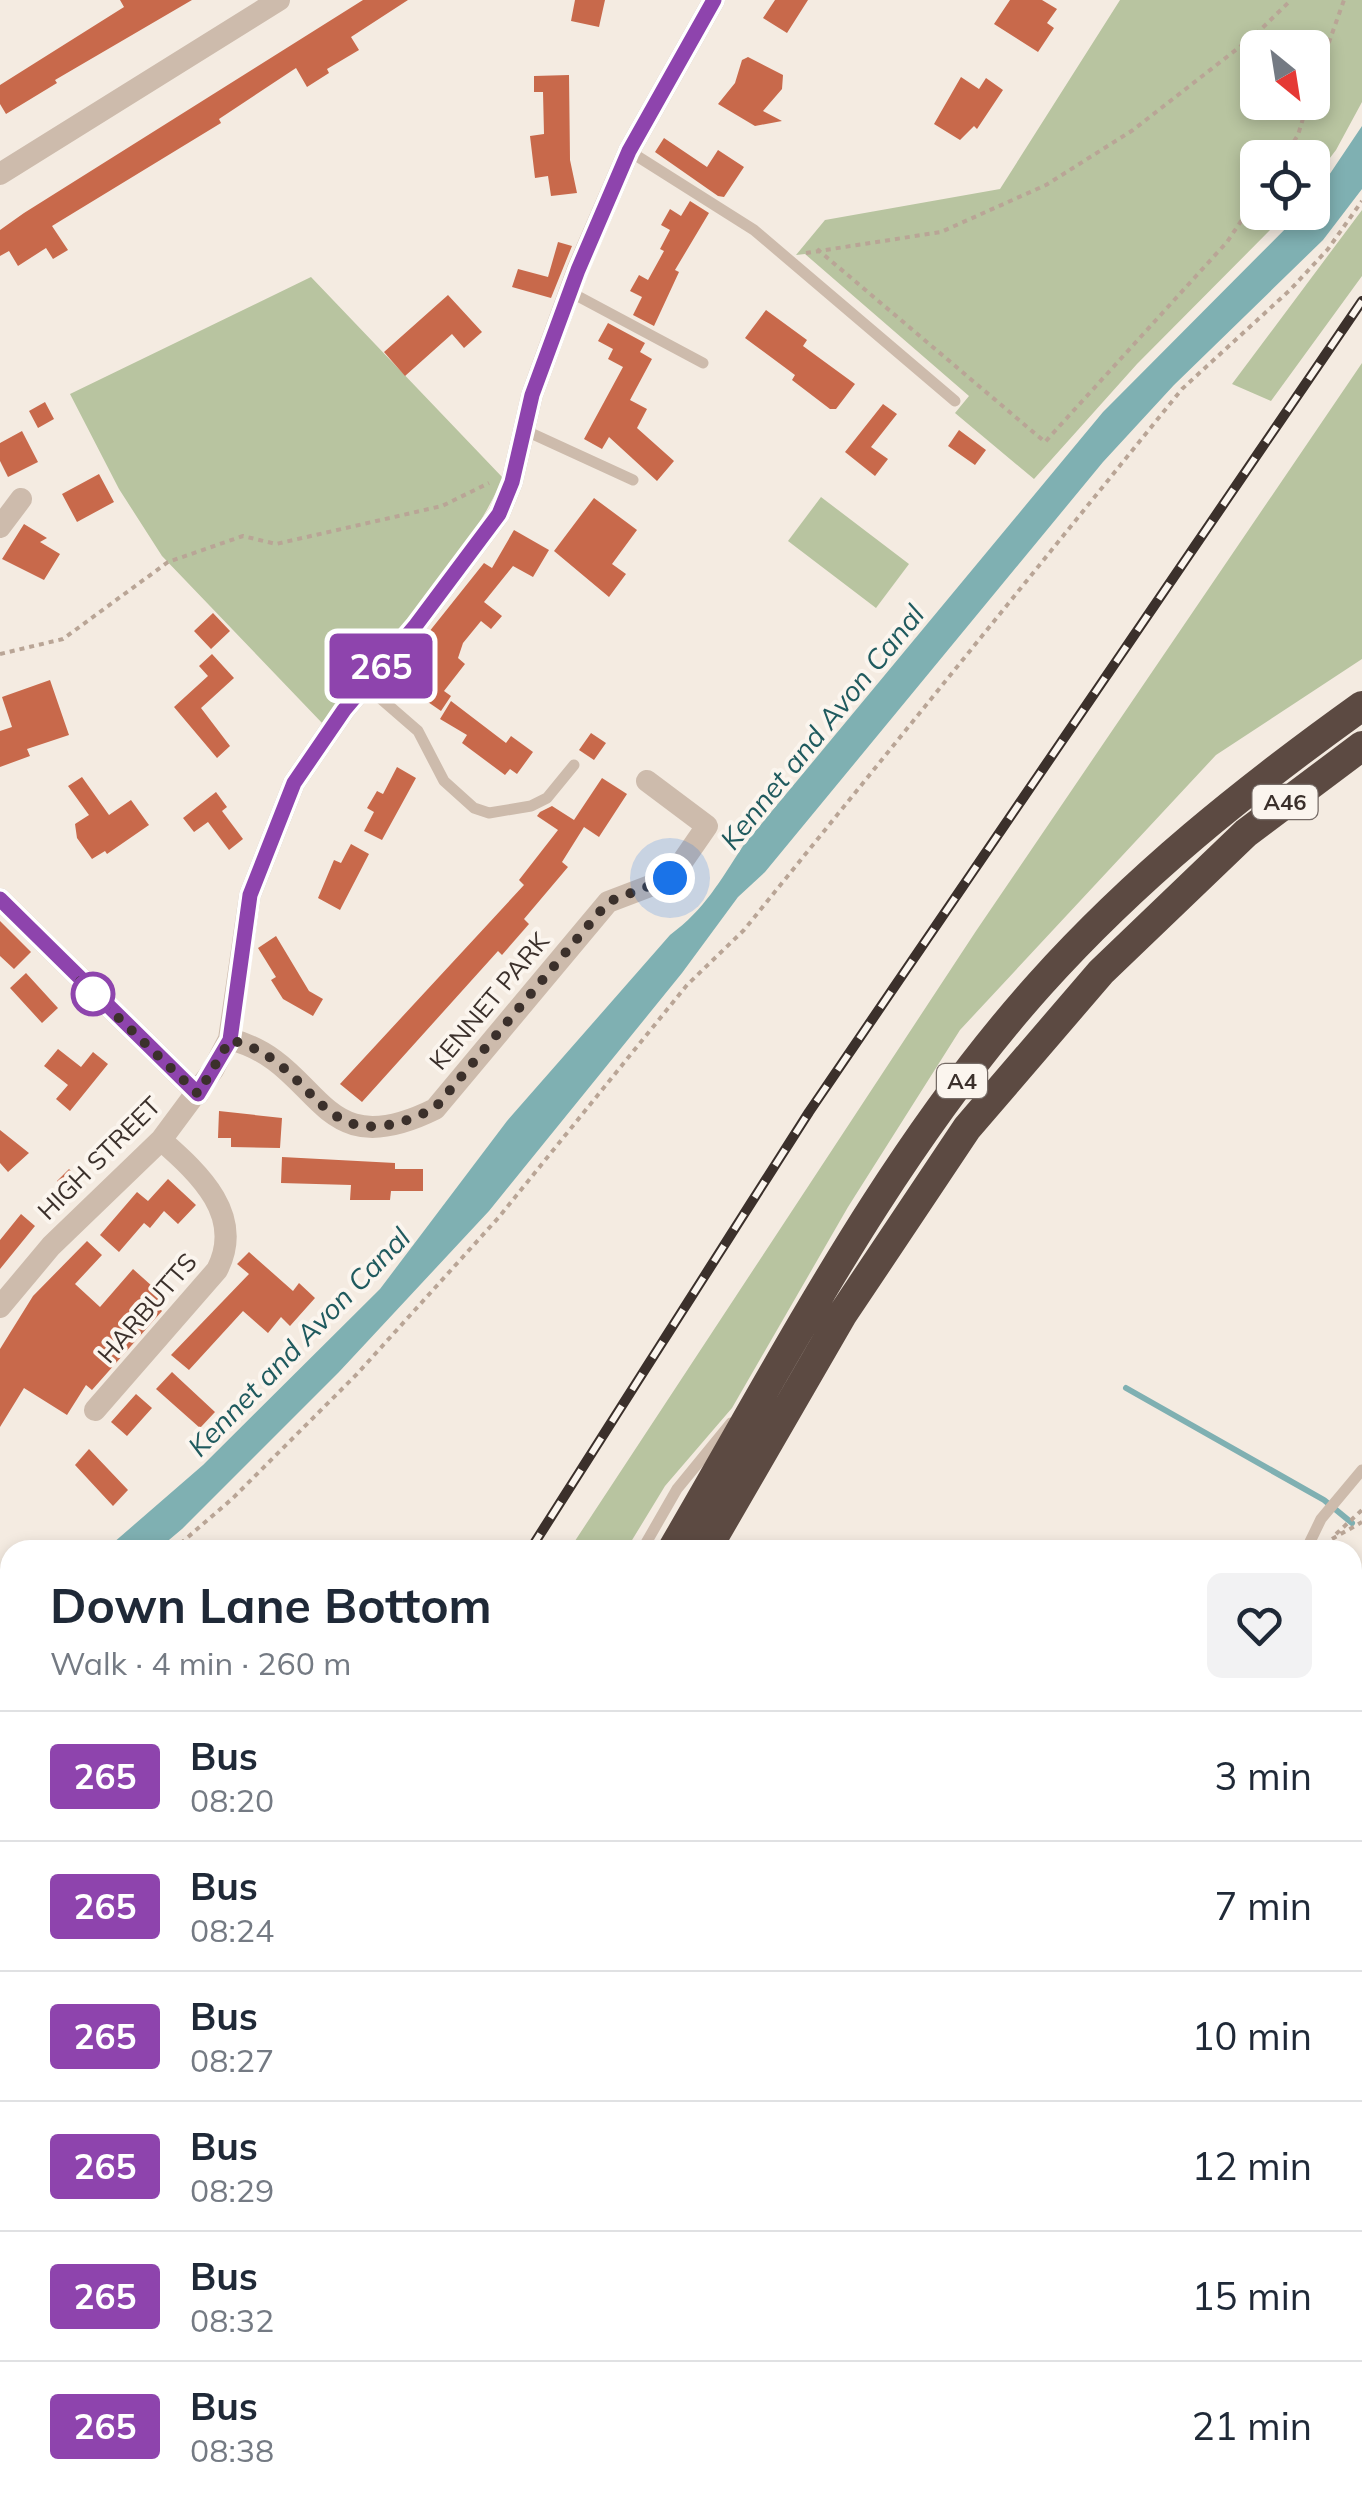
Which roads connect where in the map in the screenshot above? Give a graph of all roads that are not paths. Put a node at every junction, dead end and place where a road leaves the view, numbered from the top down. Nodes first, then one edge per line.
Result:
1 (279, 0) edge
2 (714, 0) edge
3 (629, 151) junction
4 (0, 174) edge
5 (570, 292) junction
6 (704, 363) dead end
7 (955, 401) dead end
8 (524, 430) junction
9 (633, 480) dead end
10 (20, 499) dead end
11 (0, 527) edge
12 (365, 684) junction
13 (1362, 706) edge
14 (1362, 746) edge
15 (574, 764) dead end
16 (1362, 764) edge
17 (647, 781) dead end
18 (1216, 866) junction
19 (0, 900) edge
20 (230, 1040) junction
21 (198, 1094) junction
22 (162, 1140) junction
23 (4, 1291) edge
24 (772, 1380) junction
25 (96, 1410) dead end
26 (1362, 1470) edge
27 (648, 1540) edge
28 (678, 1540) edge
29 (712, 1540) edge
30 (1311, 1540) edge

1 - 4 street
2 - 3 street
3 - 5 street
3 - 7 lane
5 - 6 lane
5 - 8 street
8 - 9 lane
8 - 12 street
10 - 11 street
12 - 15 lane
12 - 20 street
13 - 24 highway, A4
14 - 18 highway, A46
16 - 18 highway
17 - 20 street, KENNET PARK
18 - 29 highway, A4
19 - 21 street
20 - 21 street, HIGH STREET
21 - 22 street, HIGH STREET
22 - 23 street, HIGH STREET
22 - 25 street, HARBUTTS
24 - 27 lane
24 - 28 highway, A4
26 - 30 lane

